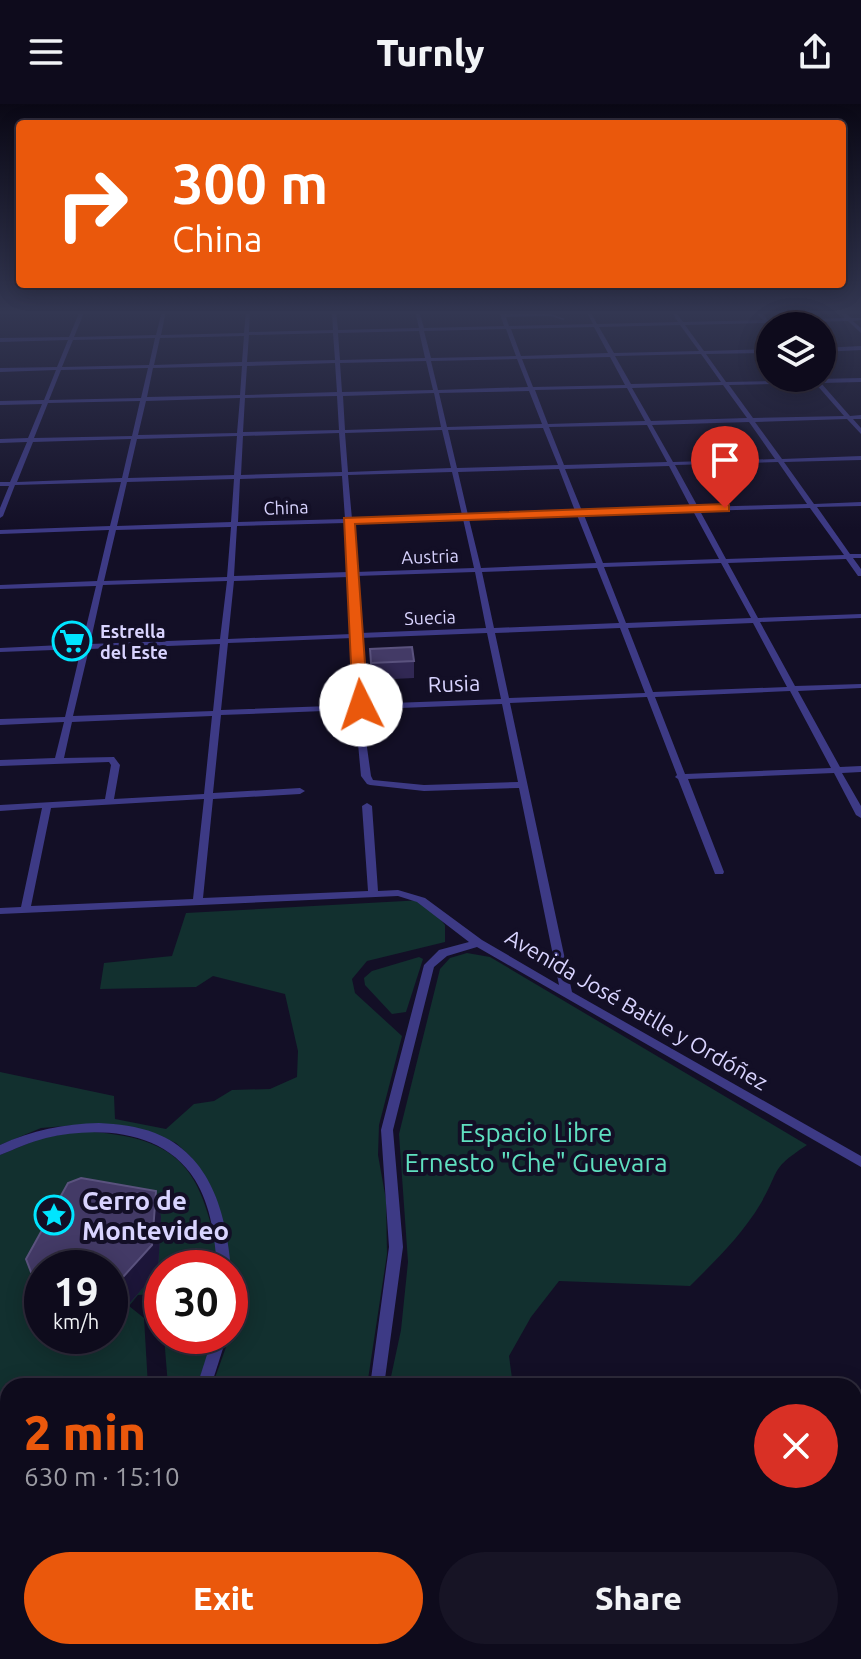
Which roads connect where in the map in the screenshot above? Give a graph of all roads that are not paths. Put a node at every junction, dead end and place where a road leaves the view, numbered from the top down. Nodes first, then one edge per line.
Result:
1 (54, 384) edge
2 (149, 384) edge
3 (245, 384) edge
4 (338, 384) edge
5 (432, 384) edge
6 (529, 384) edge
7 (726, 384) junction
8 (736, 384) edge
9 (629, 386) junction
10 (531, 389) junction
11 (434, 392) junction
12 (826, 392) edge
13 (339, 395) junction
14 (244, 396) junction
15 (145, 399) junction
16 (47, 402) junction
17 (0, 403) edge
18 (861, 417) edge
19 (849, 418) junction
20 (751, 420) junction
21 (649, 422) junction
22 (545, 425) junction
23 (443, 429) junction
24 (342, 432) junction
25 (861, 432) edge
26 (241, 434) junction
27 (136, 438) junction
28 (0, 441) edge
29 (30, 441) junction
30 (861, 458) edge
31 (779, 460) junction
32 (671, 463) junction
33 (560, 467) junction
34 (452, 470) junction
35 (345, 474) junction
36 (237, 477) junction
37 (125, 481) junction
38 (0, 484) edge
39 (13, 484) junction
40 (861, 504) edge
41 (813, 505) junction
42 (695, 509) junction
43 (577, 513) junction
44 (0, 516) edge
45 (465, 517) junction
46 (348, 521) junction
47 (233, 525) junction
48 (114, 528) junction
49 (0, 532) edge
50 (861, 556) edge
51 (849, 557) junction
52 (723, 561) junction
53 (598, 565) junction
54 (478, 570) junction
55 (352, 574) junction
56 (861, 574) edge
57 (230, 579) junction
58 (101, 583) junction
59 (0, 587) edge
60 (861, 616) edge
61 (755, 620) junction
62 (621, 626) junction
63 (489, 630) junction
64 (356, 635) junction
65 (222, 641) junction
66 (85, 646) junction
67 (0, 650) edge
68 (861, 686) edge
69 (794, 688) junction
70 (648, 694) junction
71 (506, 699) junction
72 (361, 705) junction
73 (214, 713) junction
74 (68, 719) junction
75 (0, 722) edge
76 (361, 733) dead end
77 (59, 760) junction
78 (0, 763) edge
79 (861, 769) edge
80 (835, 770) junction
81 (680, 777) junction
82 (523, 785) junction
83 (300, 791) dead end
84 (207, 799) junction
85 (109, 803) junction
86 (47, 806) junction
87 (367, 806) dead end
88 (0, 808) edge
89 (861, 815) edge
90 (719, 872) dead end
91 (373, 893) junction
92 (198, 900) junction
93 (25, 910) junction
94 (0, 911) edge
95 (478, 943) junction
96 (567, 995) junction
97 (0, 1150) edge
98 (861, 1162) edge
99 (221, 1250) edge
100 (214, 1354) edge
101 (207, 1378) edge
102 (378, 1378) edge

1 - 16 street
2 - 15 street
3 - 14 street
4 - 13 street
5 - 11 street
6 - 10 street
7 - 8 street
7 - 9 street
7 - 20 street
9 - 10 street
9 - 21 street
10 - 11 street
10 - 22 street
11 - 13 street
11 - 23 street
12 - 19 street
13 - 14 street
13 - 24 street
14 - 15 street
14 - 26 street
15 - 16 street
15 - 27 street
16 - 17 street
16 - 29 street
18 - 19 street
19 - 20 street
19 - 25 street
20 - 21 street
20 - 31 street
21 - 22 street
21 - 32 street
22 - 23 street
22 - 33 street
23 - 24 street
23 - 34 street
24 - 26 street
24 - 35 street
26 - 27 street
26 - 36 street
27 - 29 street
27 - 37 street
28 - 29 street
29 - 39 street
30 - 31 street
31 - 32 street
31 - 41 street
32 - 33 street
32 - 42 street
33 - 34 street
33 - 43 street
34 - 35 street
34 - 45 street
35 - 36 street
35 - 46 street
36 - 37 street
36 - 47 street
37 - 39 street
37 - 48 street
38 - 39 street
39 - 44 street
40 - 41 street, China
41 - 42 street, China
41 - 51 street
42 - 43 street, China
42 - 52 street
43 - 45 street, China
43 - 53 street
45 - 46 street, China
45 - 54 street
46 - 47 street, China
46 - 55 street
47 - 48 street, China
47 - 57 street
48 - 49 street, China
48 - 58 street
50 - 51 street, Austria
51 - 52 street, Austria
51 - 56 street
52 - 53 street, Austria
52 - 61 street
53 - 54 street, Austria
53 - 62 street
54 - 55 street, Austria
54 - 63 street
55 - 57 street, Austria
55 - 64 street
57 - 58 street, Austria
57 - 65 street
58 - 59 street, Austria
58 - 66 street
60 - 61 street, Suecia
61 - 62 street, Suecia
61 - 69 street
62 - 63 street, Suecia
62 - 70 street
63 - 64 street, Suecia
63 - 71 street
64 - 65 street, Suecia
64 - 72 street
65 - 66 street, Suecia
65 - 73 street
66 - 67 street, Suecia
66 - 74 street
68 - 69 street, Rusia
69 - 70 street, Rusia
69 - 80 street
70 - 71 street, Rusia
70 - 81 street
71 - 72 street, Rusia
71 - 82 street
72 - 73 street, Rusia
73 - 74 street, Rusia
73 - 84 street
74 - 75 street, Rusia
74 - 77 street
76 - 82 street
77 - 78 street
77 - 85 street
79 - 80 street
80 - 81 street
80 - 89 street
81 - 90 street
82 - 96 street
83 - 84 street
84 - 85 street
84 - 92 street
85 - 86 street
86 - 88 street
86 - 93 street
87 - 91 street
91 - 92 street
91 - 95 street
92 - 93 street
93 - 94 street
95 - 96 street, Avenida José Batlle y Ordóñez
95 - 102 street, Avenida José Batlle y Ordóñez
96 - 98 street, Avenida José Batlle y Ordóñez
97 - 99 street
100 - 101 street

